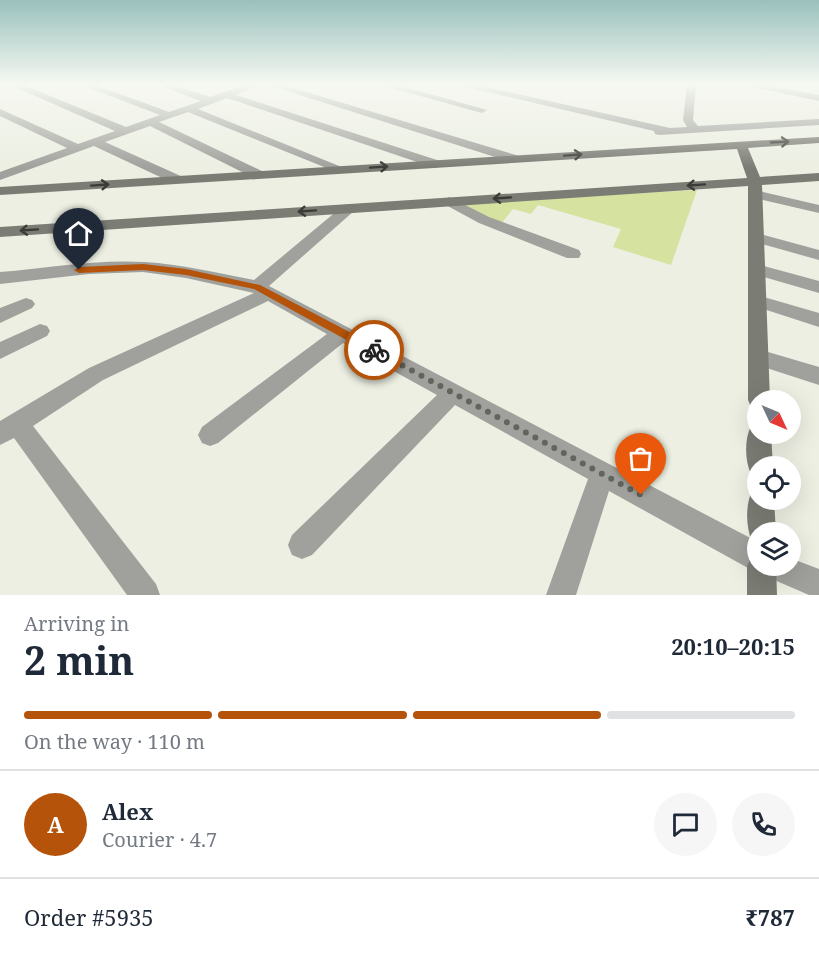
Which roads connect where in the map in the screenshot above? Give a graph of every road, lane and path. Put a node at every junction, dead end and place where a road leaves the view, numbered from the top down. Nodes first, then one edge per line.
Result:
1 (0, 112) edge
2 (79, 112) edge
3 (159, 112) edge
4 (182, 112) edge
5 (197, 112) edge
6 (289, 112) edge
7 (360, 112) edge
8 (583, 112) edge
9 (689, 112) edge
10 (171, 116) junction
11 (819, 122) edge
12 (150, 123) junction
13 (695, 130) junction
14 (125, 131) junction
15 (669, 131) junction
16 (628, 134) dead end
17 (819, 140) edge
18 (94, 142) junction
19 (741, 145) junction
20 (76, 148) junction
21 (515, 159) junction
22 (0, 163) edge
23 (436, 164) junction
24 (343, 170) junction
25 (13, 171) junction
26 (259, 175) junction
27 (0, 176) edge
28 (819, 177) edge
29 (178, 180) junction
30 (755, 187) junction
31 (0, 191) edge
32 (449, 201) junction
33 (349, 208) junction
34 (819, 209) edge
35 (0, 232) edge
36 (756, 238) junction
37 (573, 254) dead end
38 (819, 255) edge
39 (756, 269) junction
40 (0, 279) edge
41 (819, 287) edge
42 (263, 290) junction
43 (757, 301) junction
44 (27, 304) dead end
45 (0, 316) edge
46 (819, 320) edge
47 (40, 330) dead end
48 (342, 333) junction
49 (0, 351) edge
50 (758, 357) junction
51 (819, 376) edge
52 (759, 390) edge
53 (453, 393) junction
54 (9, 429) edge
55 (210, 435) dead end
56 (602, 474) junction
57 (302, 545) dead end
58 (747, 552) edge
59 (762, 576) edge
60 (799, 576) edge
61 (819, 584) edge
62 (145, 595) edge
63 (561, 595) edge
64 (762, 595) edge

1 - 20 street
2 - 14 street
3 - 10 street
4 - 10 street
5 - 24 street
6 - 23 street
7 - 21 street
8 - 15 street
9 - 13 street
10 - 12 street
11 - 13 street
12 - 14 street
12 - 26 street
13 - 15 street
14 - 18 street
15 - 16 street
19 -> 17 street
18 - 20 street
18 - 29 street
21 -> 19 street
19 - 30 street
20 - 25 street
21 - 23 street
22 - 25 street
24 -> 23 street
24 - 26 street
25 - 27 street
26 - 29 street
28 - 30 street
31 -> 29 street
30 -> 32 street
30 - 34 street
30 - 36 street
32 - 33 street
32 - 37 street
33 -> 35 street
33 - 42 street
36 - 38 street
36 - 39 street
39 - 41 street
39 - 43 street
40 - 42 street
42 - 48 street
42 - 54 street
43 - 46 street
43 - 50 street
44 - 45 street
47 - 49 street
48 - 53 street
48 - 55 street
50 - 51 street
50 - 52 street
53 - 56 street
53 - 57 street
54 - 62 street
56 - 58 street
56 - 63 street
59 - 64 street
60 - 61 street

